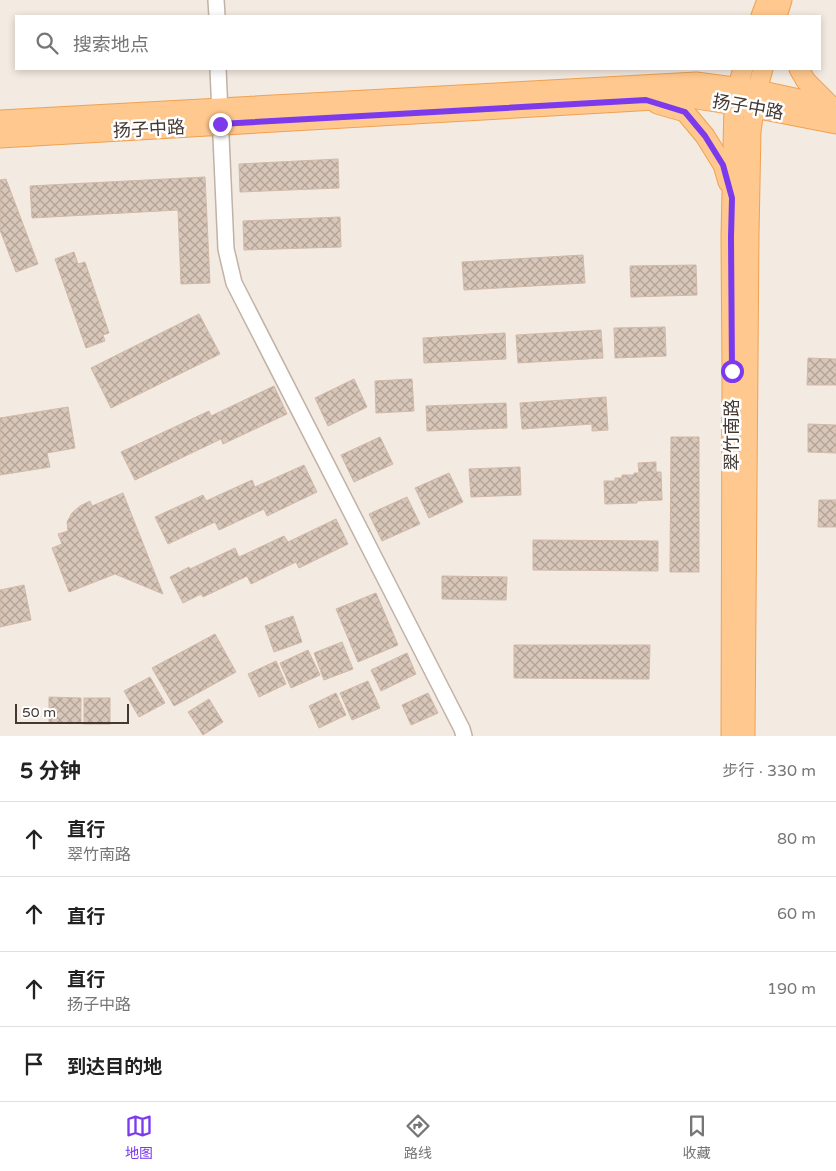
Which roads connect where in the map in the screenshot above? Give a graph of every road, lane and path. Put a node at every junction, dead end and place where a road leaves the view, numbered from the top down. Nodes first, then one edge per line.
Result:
1 (216, 0) edge
2 (767, 0) edge
3 (782, 0) edge
4 (217, 15) edge
5 (761, 15) edge
6 (777, 15) edge
7 (783, 15) edge
8 (218, 70) edge
9 (743, 70) edge
10 (762, 70) edge
11 (800, 70) edge
12 (735, 96) junction
13 (755, 99) junction
14 (646, 100) junction
15 (833, 106) edge
16 (220, 116) junction
17 (0, 120) edge
18 (836, 124) edge
19 (0, 138) edge
20 (732, 198) junction
21 (464, 736) edge
22 (731, 736) edge
23 (745, 736) edge

1 - 4 street
2 - 5 main road
3 - 6 main road
3 - 7 main road
8 - 16 street
9 - 12 main road, 翠竹南路
10 - 13 main road, 翠竹南路
11 - 15 main road
12 - 13 main road, 扬子中路
12 - 14 main road, 扬子中路
12 - 16 main road, 扬子中路
12 - 20 main road, 翠竹南路
13 - 15 main road, 扬子中路
13 - 18 main road, 扬子中路
13 - 23 main road, 翠竹南路
14 - 16 main road, 扬子中路
14 - 20 main road
16 - 17 main road, 扬子中路
16 - 19 main road, 扬子中路
16 - 21 street
20 - 22 main road, 翠竹南路

